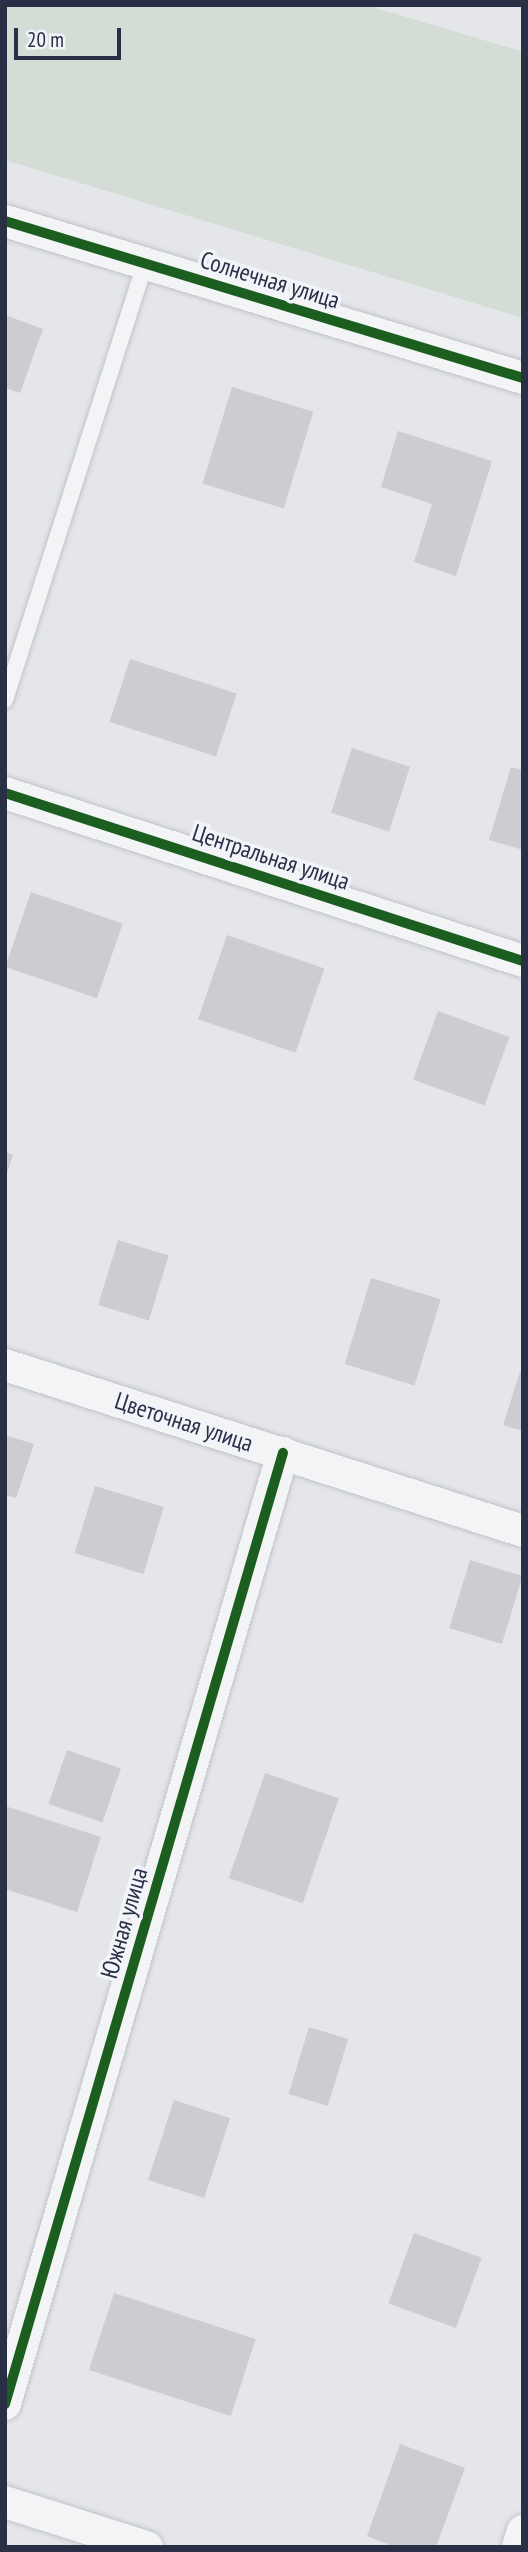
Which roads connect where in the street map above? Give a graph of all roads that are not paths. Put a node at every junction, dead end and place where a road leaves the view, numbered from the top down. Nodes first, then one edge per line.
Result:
1 (5, 221) edge
2 (145, 264) junction
3 (523, 378) edge
4 (5, 700) edge
5 (5, 793) edge
6 (523, 961) edge
7 (5, 1365) edge
8 (283, 1453) junction
9 (523, 1531) edge
10 (5, 2404) edge
11 (5, 2502) edge
12 (523, 2532) edge
13 (147, 2547) edge
14 (518, 2547) edge

1 - 2 street, Солнечная улица
2 - 3 street, Солнечная улица
2 - 4 lane
5 - 6 street, Центральная улица
7 - 8 street, Цветочная улица
8 - 9 street, Цветочная улица
8 - 10 street, Южная улица
11 - 13 street
12 - 14 street

